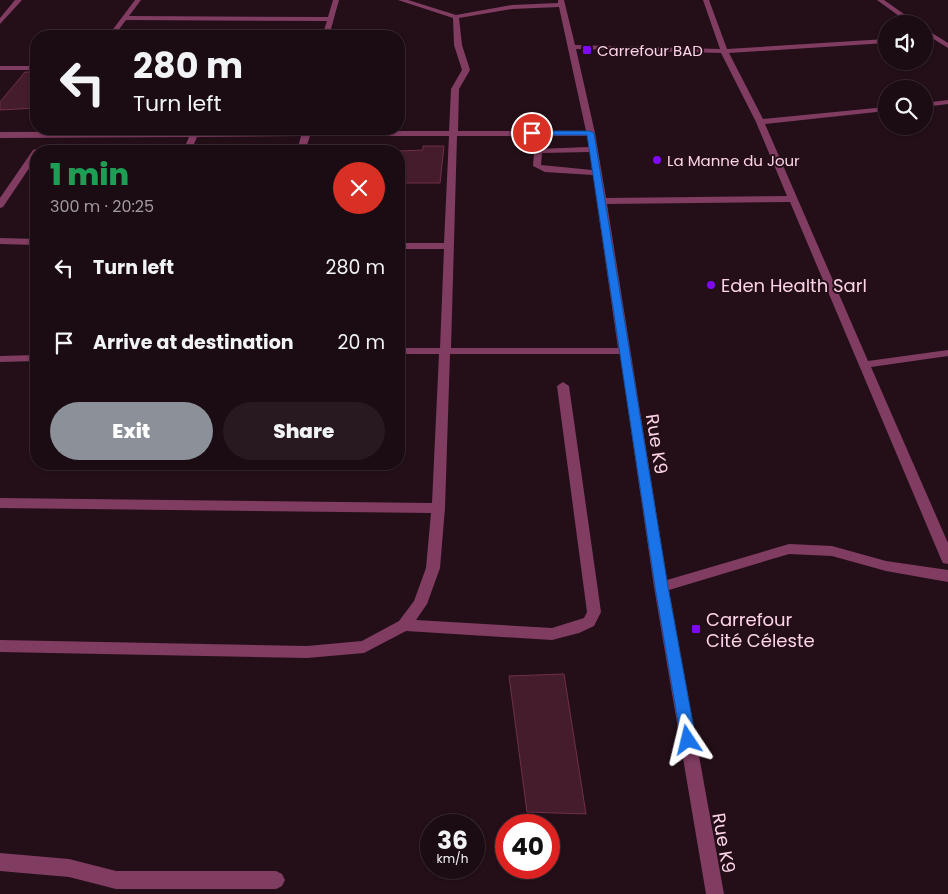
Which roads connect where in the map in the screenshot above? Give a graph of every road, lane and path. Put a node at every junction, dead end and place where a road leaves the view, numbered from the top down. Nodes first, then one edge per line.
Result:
1 (19, 0) edge
2 (138, 0) edge
3 (336, 0) edge
4 (401, 0) edge
5 (509, 0) edge
6 (706, 0) edge
7 (880, 0) edge
8 (562, 3) edge
9 (523, 6) junction
10 (3, 15) edge
11 (902, 15) edge
12 (456, 17) junction
13 (124, 18) junction
14 (329, 19) junction
15 (0, 22) edge
16 (115, 30) edge
17 (327, 30) edge
18 (933, 36) edge
19 (933, 39) edge
20 (937, 39) junction
21 (878, 41) edge
22 (948, 46) edge
23 (571, 47) junction
24 (724, 51) junction
25 (0, 68) edge
26 (30, 68) edge
27 (948, 102) edge
28 (933, 104) edge
29 (878, 110) edge
30 (760, 122) junction
31 (405, 132) edge
32 (30, 133) edge
33 (455, 133) junction
34 (590, 133) junction
35 (0, 135) edge
36 (593, 149) junction
37 (30, 162) edge
38 (596, 173) junction
39 (793, 199) junction
40 (600, 201) junction
41 (0, 205) edge
42 (0, 241) edge
43 (30, 242) edge
44 (405, 246) edge
45 (448, 246) junction
46 (445, 350) junction
47 (405, 351) edge
48 (624, 351) junction
49 (948, 353) edge
50 (30, 358) edge
51 (0, 359) edge
52 (864, 364) junction
53 (564, 386) dead end
54 (0, 503) edge
55 (438, 508) junction
56 (948, 560) edge
57 (948, 576) edge
58 (662, 587) junction
59 (404, 625) junction
60 (0, 646) edge
61 (0, 862) edge
62 (276, 880) dead end
63 (715, 894) edge

1 - 10 street
2 - 13 street
3 - 14 street
4 - 12 street
5 - 9 street
6 - 24 street
7 - 11 street
8 - 9 street
8 - 23 street, Rue K9
9 - 12 street
10 - 15 street
12 - 33 street
13 - 14 street
13 - 16 street
14 - 17 street
18 - 20 street
19 - 20 street
20 - 22 street
21 - 24 street
23 - 24 street
23 - 34 street, Rue K9
24 - 30 street
25 - 26 street
27 - 28 street
29 - 30 street
30 - 39 street
31 - 33 street
32 - 35 street
33 - 34 street
33 - 45 street
34 - 36 street, Rue K9
36 - 38 street, Rue K9
36 - 38 street
37 - 41 street
38 - 40 street, Rue K9
39 - 40 street
39 - 52 street
40 - 48 street, Rue K9
42 - 43 street
44 - 45 street
45 - 46 street
46 - 47 street
46 - 48 street
46 - 55 street
48 - 58 street, Rue K9
49 - 52 street
50 - 51 street
52 - 56 street
53 - 59 street
54 - 55 street
55 - 59 street
57 - 58 street
58 - 63 street, Rue K9
59 - 60 street
61 - 62 street

